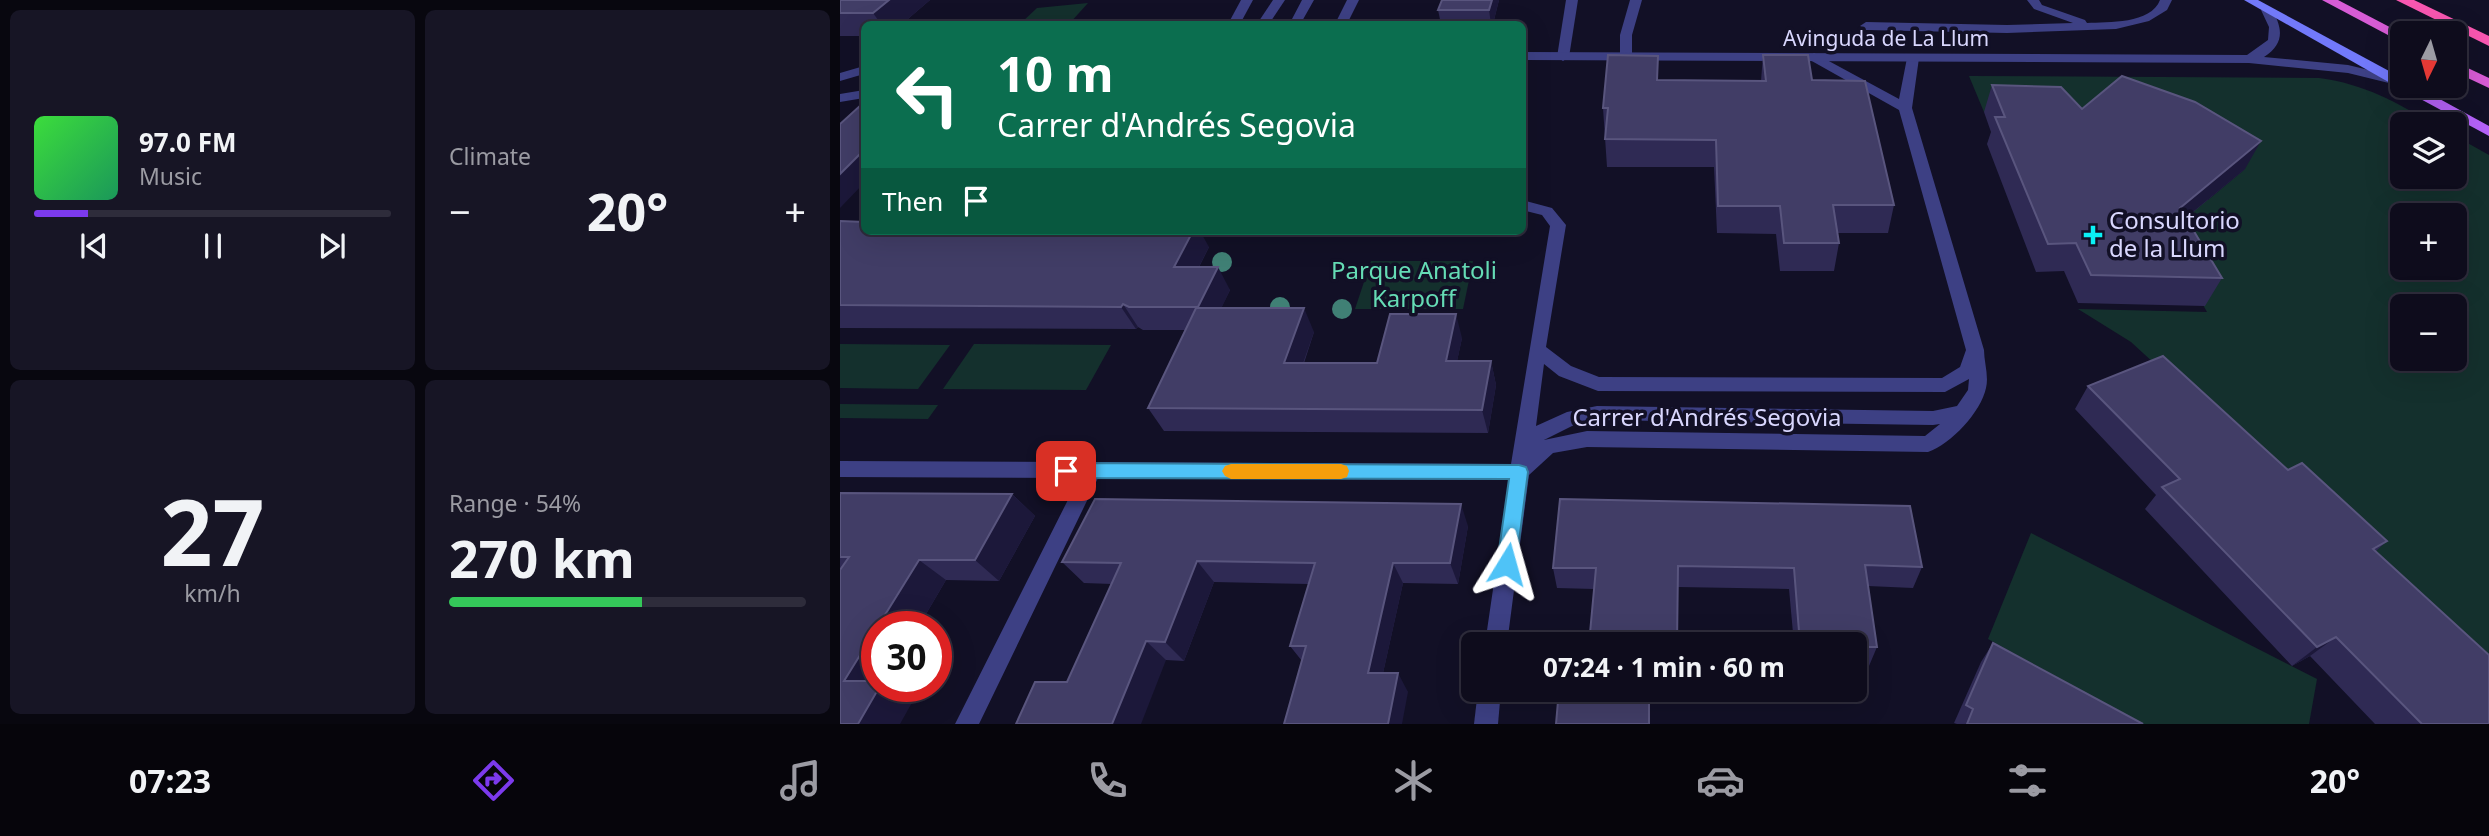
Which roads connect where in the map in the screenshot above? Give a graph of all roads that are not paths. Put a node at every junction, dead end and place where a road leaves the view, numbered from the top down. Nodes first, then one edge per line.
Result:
1 (1247, 0) edge
2 (1279, 0) edge
3 (1308, 0) edge
4 (1353, 0) edge
5 (1572, 0) edge
6 (1636, 0) edge
7 (2033, 0) edge
8 (2166, 0) edge
9 (2250, 0) edge
10 (2328, 0) edge
11 (2403, 0) edge
12 (2267, 9) junction
13 (1236, 21) edge
14 (1265, 21) edge
15 (1297, 21) edge
16 (1342, 21) edge
17 (2116, 25) junction
18 (1866, 26) dead end
19 (2390, 32) edge
20 (2489, 42) edge
21 (1526, 57) edge
22 (1563, 57) junction
23 (1626, 57) junction
24 (1814, 57) junction
25 (1913, 58) junction
26 (2249, 59) junction
27 (861, 71) edge
28 (2468, 73) edge
29 (2390, 76) edge
30 (840, 77) edge
31 (2390, 80) edge
32 (2489, 84) edge
33 (861, 94) edge
34 (840, 98) edge
35 (2429, 98) edge
36 (1905, 108) junction
37 (2489, 132) edge
38 (1526, 206) edge
39 (1537, 349) junction
40 (1975, 350) junction
41 (1960, 413) junction
42 (1524, 443) junction
43 (840, 469) edge
44 (1092, 471) junction
45 (1519, 472) junction
46 (1498, 632) edge
47 (1489, 702) edge
48 (967, 724) edge
49 (1486, 724) edge

1 - 13 street
2 - 14 street
3 - 15 street
4 - 16 street
5 - 22 street
6 - 23 street
7 - 17 street
8 - 17 street
9 - 12 main road
10 - 19 highway
11 - 20 highway
12 - 26 street
12 - 29 main road
17 - 18 street
21 - 22 street, Avinguda de La Llum
22 - 23 street, Avinguda de La Llum
23 - 24 street, Avinguda de La Llum
24 - 25 street, Avinguda de La Llum
24 - 36 street
25 - 26 street, Avinguda de La Llum
25 - 36 street
26 - 31 street, Avinguda de La Llum
27 - 30 street
28 - 32 highway
33 - 34 street
35 - 37 main road
36 - 40 street
38 - 39 street
39 - 40 street, Carrer d'Andrés Segovia
39 - 42 street
40 - 41 street
41 - 42 street, Carrer d'Andrés Segovia
41 - 45 street, Carrer d'Andrés Segovia
42 - 45 street
43 - 44 street
44 - 45 street
44 - 48 street
45 - 46 street
47 - 49 street

